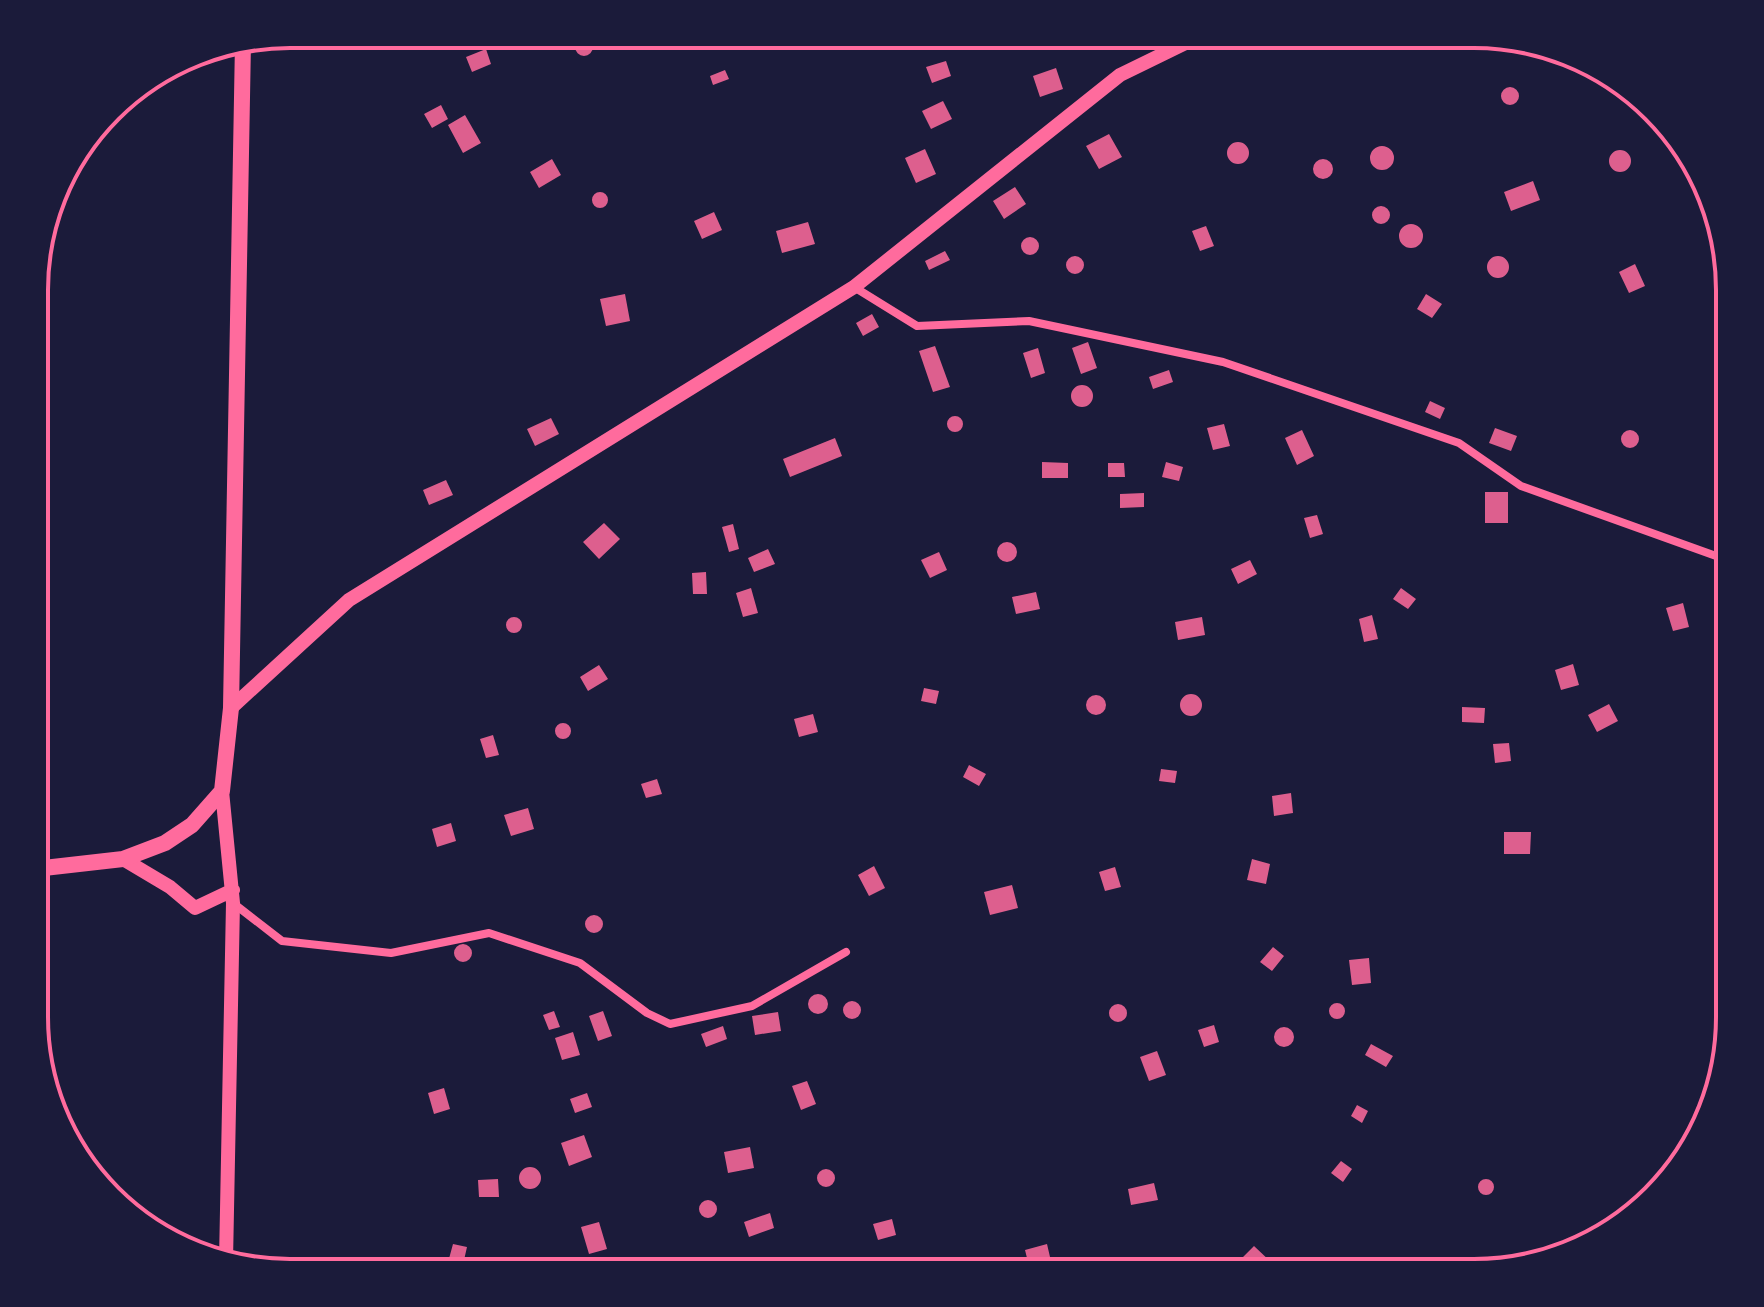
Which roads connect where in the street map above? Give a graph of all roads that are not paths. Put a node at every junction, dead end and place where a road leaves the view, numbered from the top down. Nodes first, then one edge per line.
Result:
1 (1174, 49) edge
2 (243, 53) edge
3 (854, 287) junction
4 (1715, 556) edge
5 (231, 708) junction
6 (222, 791) junction
7 (123, 859) junction
8 (49, 867) edge
9 (233, 897) junction
10 (846, 952) dead end
11 (226, 1250) edge

1 - 3 street
2 - 5 main road
3 - 4 street
3 - 5 street
5 - 6 main road
6 - 7 main road
6 - 9 street
7 - 8 main road
7 - 9 street
9 - 10 street
9 - 11 street

